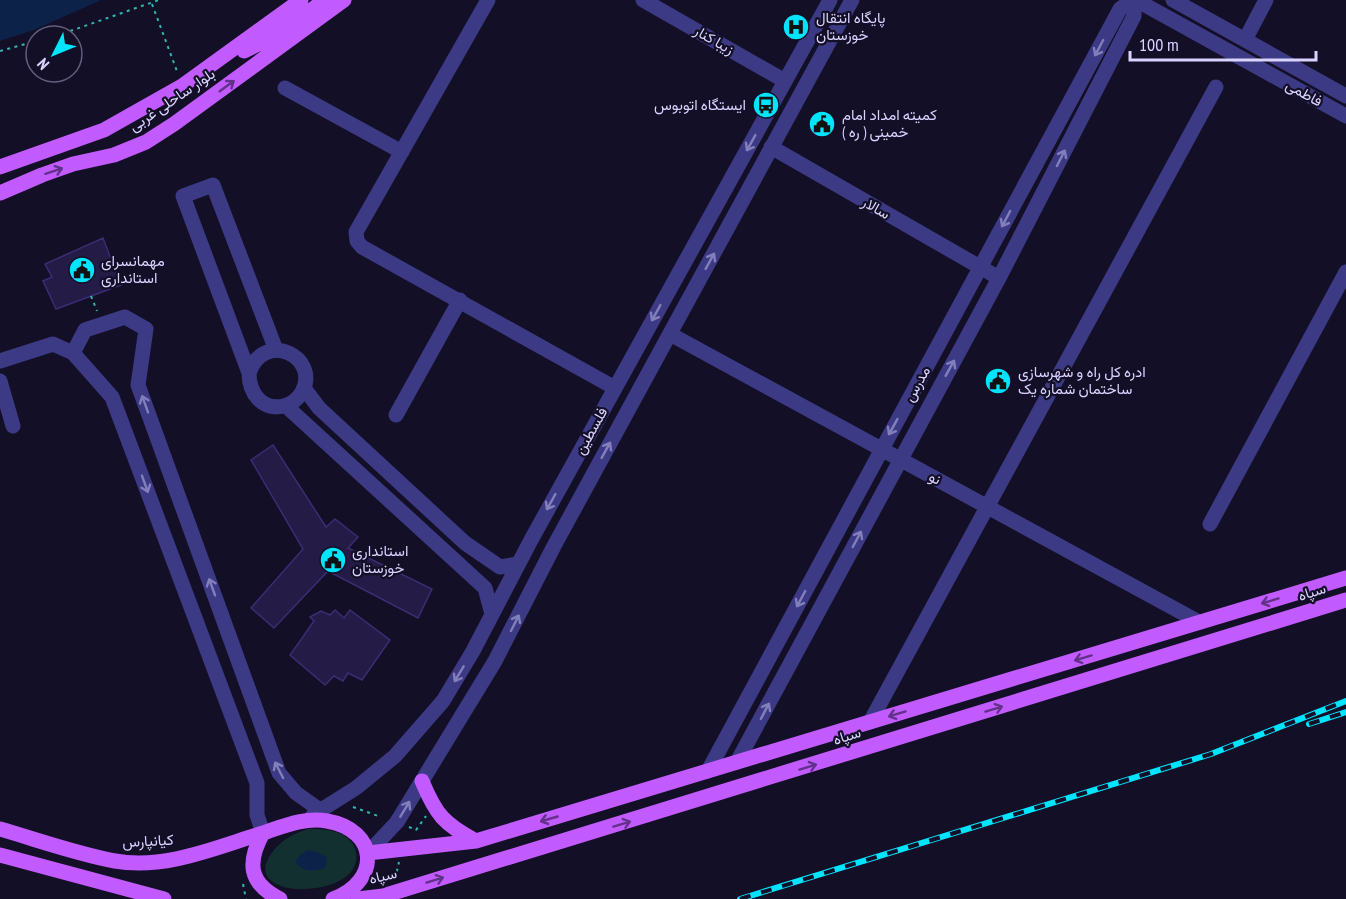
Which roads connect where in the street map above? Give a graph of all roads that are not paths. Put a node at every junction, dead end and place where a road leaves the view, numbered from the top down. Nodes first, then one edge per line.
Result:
1 (301, 0) edge
2 (325, 0) edge
3 (344, 0) edge
4 (488, 0) edge
5 (643, 0) edge
6 (830, 0) edge
7 (852, 0) edge
8 (1134, 0) edge
9 (1173, 0) edge
10 (1266, 0) edge
11 (1245, 40) junction
12 (205, 70) junction
13 (785, 81) junction
14 (1216, 87) dead end
15 (285, 88) dead end
16 (1346, 96) edge
17 (1345, 113) edge
18 (771, 147) junction
19 (402, 152) junction
20 (0, 167) edge
21 (0, 193) edge
22 (980, 268) junction
23 (1346, 272) edge
24 (999, 278) junction
25 (460, 300) junction
26 (670, 334) junction
27 (276, 350) junction
28 (73, 352) junction
29 (0, 361) edge
30 (249, 374) junction
31 (0, 381) edge
32 (304, 387) junction
33 (615, 388) junction
34 (286, 406) junction
35 (396, 415) dead end
36 (13, 426) dead end
37 (881, 449) junction
38 (900, 459) junction
39 (565, 478) junction
40 (585, 489) junction
41 (986, 506) junction
42 (1210, 524) dead end
43 (469, 545) junction
44 (458, 562) junction
45 (518, 564) junction
46 (1346, 578) edge
47 (1346, 600) edge
48 (492, 614) junction
49 (1199, 622) junction
50 (870, 722) junction
51 (737, 762) junction
52 (708, 771) junction
53 (422, 781) junction
54 (320, 810) junction
55 (304, 820) junction
56 (0, 829) edge
57 (263, 833) junction
58 (476, 841) junction
59 (368, 854) junction
60 (0, 855) edge
61 (383, 897) edge
62 (164, 899) edge
63 (280, 899) edge
64 (333, 899) edge
65 (358, 899) edge

1 - 12 main road, بلوار ساحلی غربی
2 - 12 main road
21 -> 3 main road, بلوار ساحلی غربی
4 - 19 street
5 - 13 street, زیبا کنار
6 - 13 street, فلسطین
7 - 18 street, فلسطین
8 - 17 street, فاطمی
8 -> 22 street, مدرس
24 -> 8 street, مدرس
9 - 11 street, فاطمی
10 - 11 street
11 - 16 street, فاطمی
12 - 20 main road, بلوار ساحلی غربی
13 -> 33 street, فلسطین
14 - 41 street
15 - 19 street
18 - 22 street, سالار
26 -> 18 street, فلسطین
19 - 25 street
22 - 24 street, سالار
22 -> 37 street, مدرس
23 - 42 street
38 -> 24 street, مدرس
25 - 33 street
25 - 35 street
26 - 37 street, نو
40 -> 26 street, فلسطین
27 - 30 street
27 - 30 street
27 - 32 street
28 - 29 street
54 -> 28 street
28 -> 57 street
30 - 34 street
31 - 36 street
32 - 34 street
32 - 43 street
33 - 39 street, فلسطین
34 - 44 street
37 - 38 street, نو
37 -> 52 street, مدرس
38 - 41 street, نو
51 -> 38 street, مدرس
39 - 40 street
39 -> 45 street, فلسطین
53 -> 40 street, فلسطین
41 - 49 street, نو
41 - 50 street
43 - 44 street
43 - 45 street
44 - 48 street
45 - 48 street, فلسطین
46 -> 49 main road, سپاه
61 -> 47 main road, سپاه
48 -> 54 street, فلسطین
49 -> 50 main road, سپاه
50 - 51 main road, سپاه
51 - 52 main road, سپاه
52 -> 58 main road, سپاه
53 - 58 main road
59 -> 53 street, فلسطین
54 - 55 street, فلسطین
55 - 57 main road, کیانپارس
55 - 59 main road
56 - 57 main road, کیانپارس
57 - 63 main road
58 - 59 main road, سپاه
59 - 64 main road
60 - 62 main road
61 - 65 main road, سپاه

